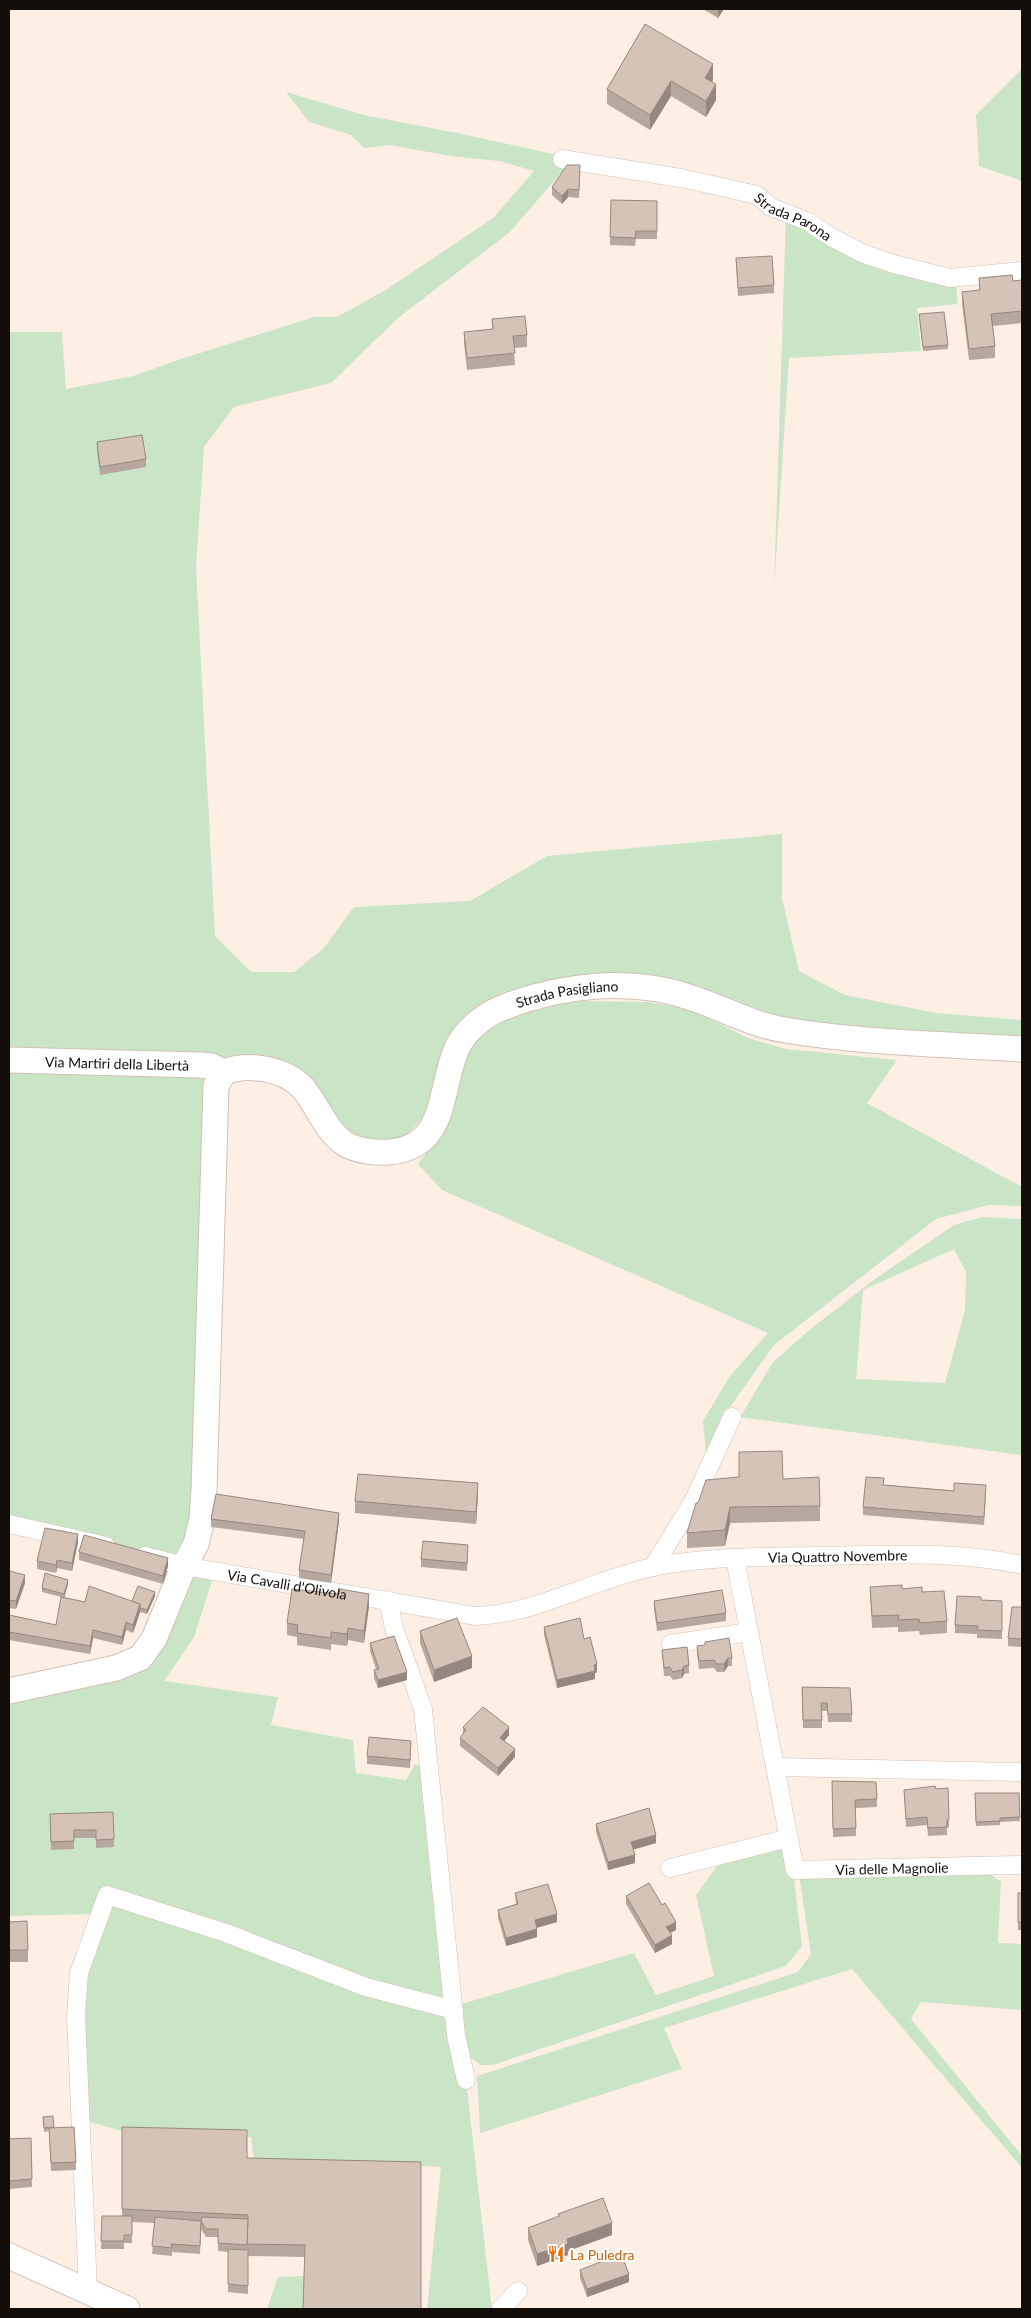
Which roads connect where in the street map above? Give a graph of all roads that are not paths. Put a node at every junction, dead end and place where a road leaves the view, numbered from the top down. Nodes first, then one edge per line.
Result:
1 (562, 159) dead end
2 (1022, 271) edge
3 (1022, 1049) edge
4 (9, 1060) edge
5 (224, 1072) junction
6 (732, 1417) dead end
7 (9, 1524) edge
8 (735, 1558) junction
9 (1022, 1565) edge
10 (184, 1566) junction
11 (653, 1567) junction
12 (388, 1600) junction
13 (749, 1632) junction
14 (671, 1644) dead end
15 (9, 1691) edge
16 (775, 1767) junction
17 (1022, 1772) edge
18 (789, 1838) junction
19 (1022, 1866) edge
20 (670, 1868) dead end
21 (454, 2010) junction
22 (466, 2080) dead end
23 (9, 2256) edge
24 (88, 2291) junction
25 (518, 2291) dead end
26 (127, 2309) edge
27 (501, 2309) edge

1 - 2 street, Strada Parona
3 - 5 street, Strada Pasigliano
4 - 5 street, Via Martiri della Libertà
5 - 10 street
6 - 11 street
7 - 10 street, Via Cavalli d'Olivola
8 - 9 street, Via Quattro Novembre
8 - 11 street, Via Quattro Novembre
8 - 13 street, Via delle Magnolie
10 - 12 street, Via Cavalli d'Olivola
10 - 15 street
11 - 12 street, Via Cavalli d'Olivola
12 - 21 street
13 - 14 street
13 - 16 street, Via delle Magnolie
16 - 17 street
16 - 18 street, Via delle Magnolie
18 - 19 street, Via delle Magnolie
18 - 20 street
21 - 22 street
21 - 24 street
23 - 24 street
24 - 26 street
25 - 27 street

